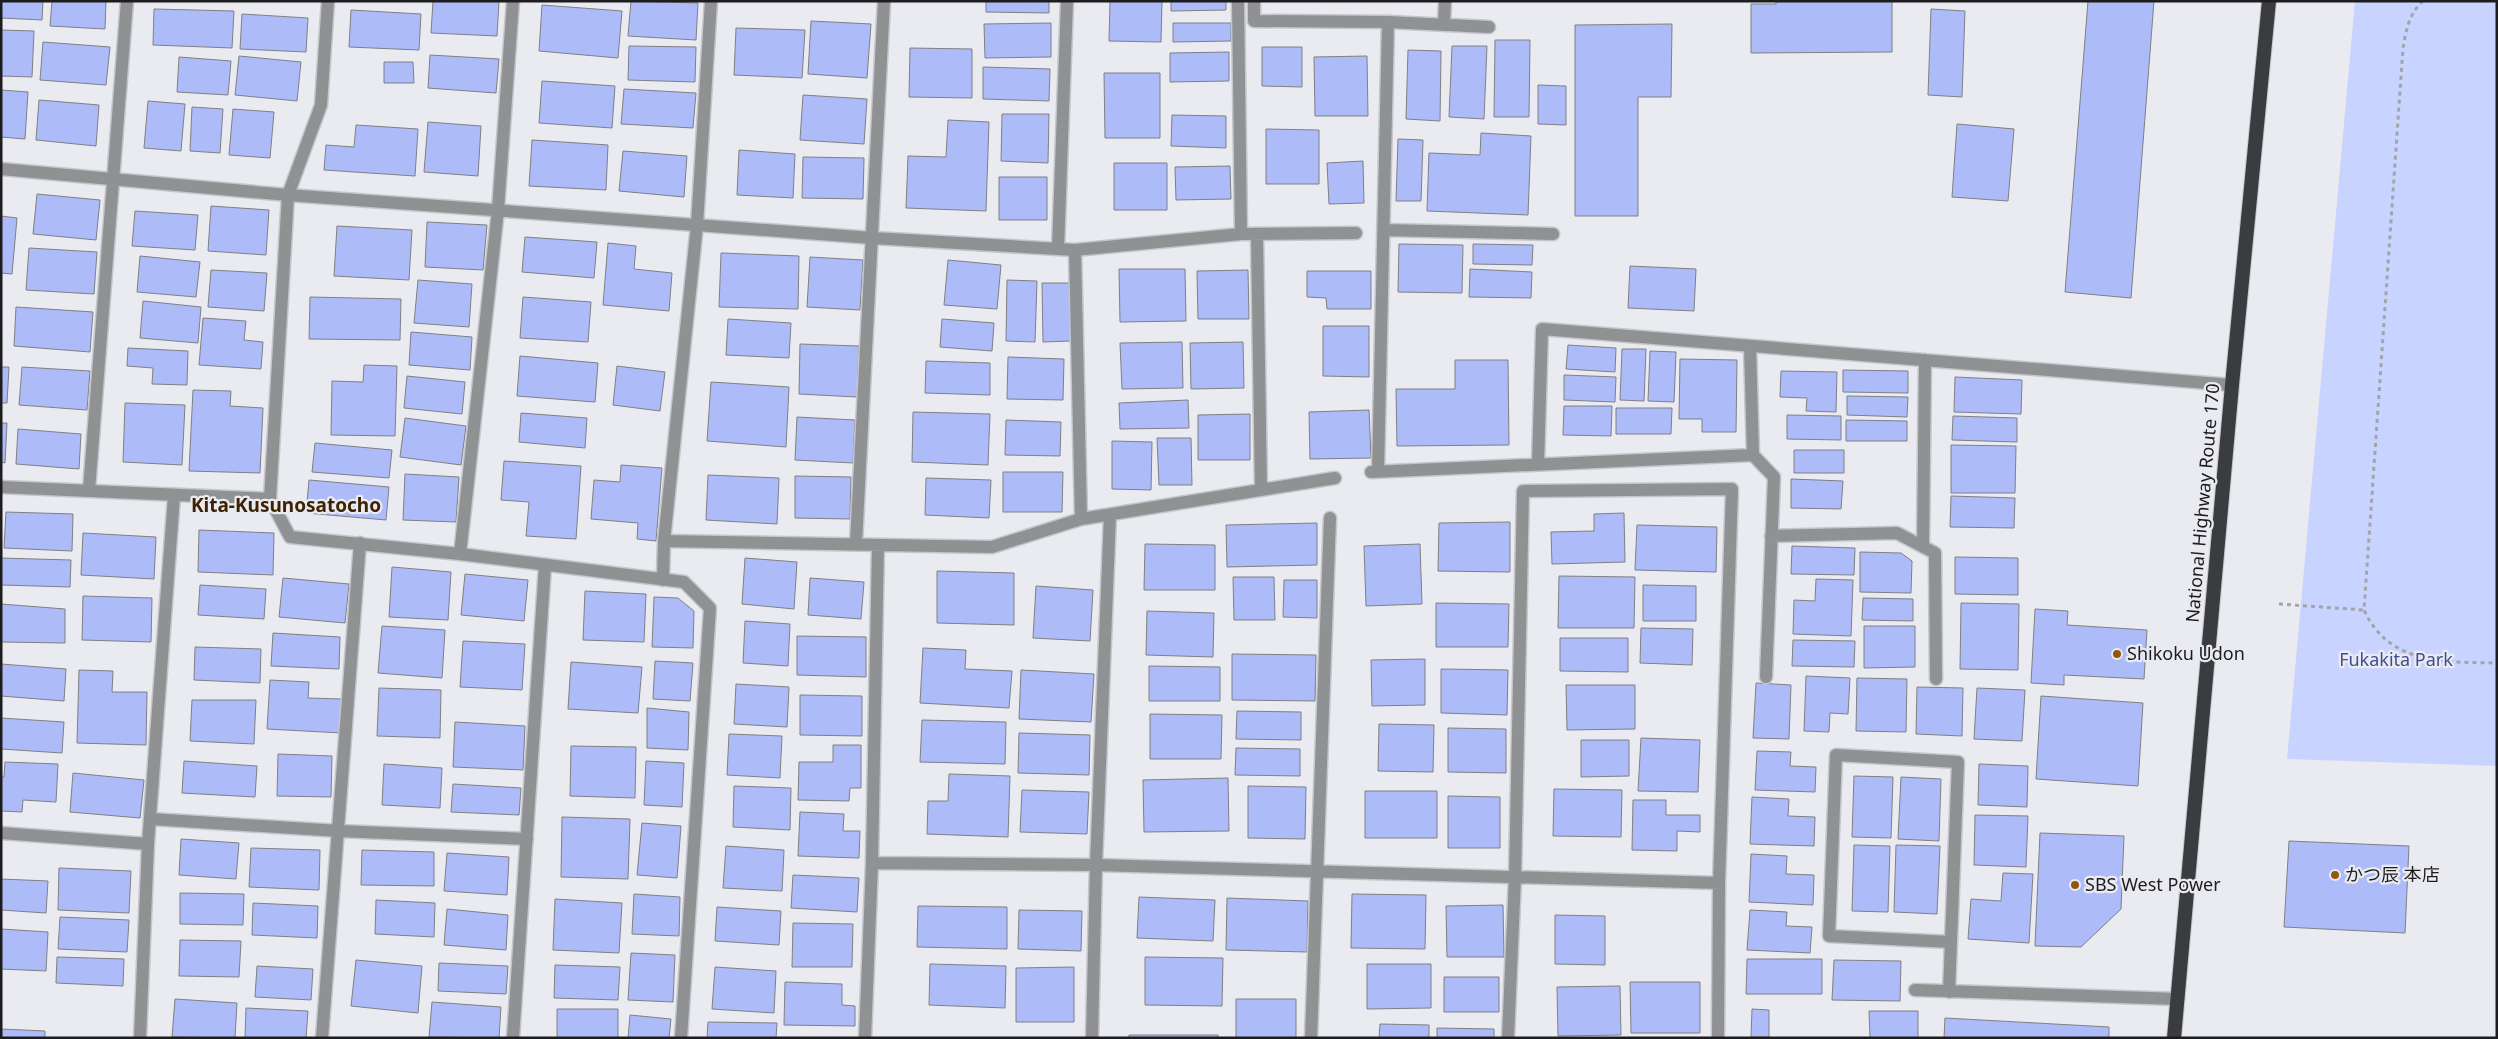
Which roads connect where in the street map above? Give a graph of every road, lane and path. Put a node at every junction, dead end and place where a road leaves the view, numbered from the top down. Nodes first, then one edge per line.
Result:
1 (127, 1) edge
2 (328, 1) edge
3 (513, 1) edge
4 (711, 1) edge
5 (884, 1) edge
6 (1067, 1) edge
7 (1238, 1) edge
8 (1254, 1) edge
9 (1444, 1) edge
10 (2269, 1) edge
11 (2422, 1) edge
12 (1388, 22) junction
13 (1444, 25) junction
14 (1489, 27) dead end
15 (1, 169) edge
16 (113, 178) junction
17 (288, 195) junction
18 (498, 210) junction
19 (697, 225) junction
20 (1384, 230) junction
21 (1356, 233) dead end
22 (1241, 234) junction
23 (1553, 234) dead end
24 (1257, 235) junction
25 (873, 238) junction
26 (1058, 249) junction
27 (1075, 250) junction
28 (1750, 346) junction
29 (1925, 360) junction
30 (2232, 385) junction
31 (1753, 455) junction
32 (1538, 464) junction
33 (1335, 478) dead end
34 (1, 487) edge
35 (1261, 489) junction
36 (89, 490) junction
37 (174, 496) junction
38 (270, 499) junction
39 (1110, 515) junction
40 (1330, 518) dead end
41 (1081, 519) junction
42 (1772, 536) junction
43 (664, 541) junction
44 (360, 543) junction
45 (856, 543) junction
46 (878, 545) junction
47 (1923, 547) junction
48 (460, 554) junction
49 (545, 566) junction
50 (663, 580) junction
51 (2279, 604) dead end
52 (2364, 610) junction
53 (2497, 663) edge
54 (1766, 677) dead end
55 (1936, 679) dead end
56 (151, 819) junction
57 (339, 831) junction
58 (1, 833) edge
59 (527, 839) junction
60 (148, 844) junction
61 (872, 864) junction
62 (1096, 865) junction
63 (1316, 873) junction
64 (1515, 877) junction
65 (1719, 883) junction
66 (1951, 942) junction
67 (1915, 990) dead end
68 (1949, 992) junction
69 (2178, 998) junction
70 (140, 1038) edge
71 (322, 1038) edge
72 (512, 1038) edge
73 (681, 1038) edge
74 (865, 1038) edge
75 (1092, 1038) edge
76 (1311, 1038) edge
77 (1508, 1038) edge
78 (1718, 1038) edge
79 (2174, 1038) edge

1 - 16 street
2 - 17 street
3 - 18 street
4 - 19 street
5 - 25 street
6 - 26 street
7 - 22 street
8 - 12 street
9 - 13 street
10 - 30 highway, National Highway Route 170
11 - 52 path
12 - 13 street
12 - 20 street
13 - 14 street
15 - 16 street
16 - 17 street
16 - 36 street
17 - 18 street
17 - 38 street
18 - 19 street
18 - 48 street
19 - 25 street
19 - 43 street
20 - 23 street
20 - 32 street
21 - 24 street
22 - 24 street
22 - 27 street
24 - 35 street
25 - 26 street
25 - 45 street
26 - 27 street
27 - 41 street
28 - 29 street
28 - 31 street
28 - 32 street
29 - 30 street
29 - 47 street
30 - 69 highway, National Highway Route 170
31 - 32 street
31 - 42 street
33 - 35 street
34 - 36 street
35 - 39 street
36 - 37 street
37 - 38 street
37 - 56 street
38 - 44 street
39 - 41 street
39 - 62 street
40 - 63 street
41 - 46 street
42 - 47 street
42 - 54 street
43 - 45 street
43 - 50 street
44 - 48 street
44 - 57 street
45 - 46 street
46 - 61 street
47 - 55 street
48 - 49 street
49 - 50 street
49 - 59 street
50 - 73 street
51 - 52 path
52 - 53 path
56 - 57 street
56 - 60 street
57 - 59 street
57 - 71 street
58 - 60 street
59 - 72 street
60 - 70 street
61 - 62 street
61 - 74 street
62 - 63 street
62 - 75 street
63 - 64 street
63 - 76 street
64 - 65 street
64 - 65 street
64 - 77 street
65 - 78 street
66 - 66 street
66 - 68 street
67 - 68 street
68 - 69 street
69 - 79 highway, National Highway Route 170

